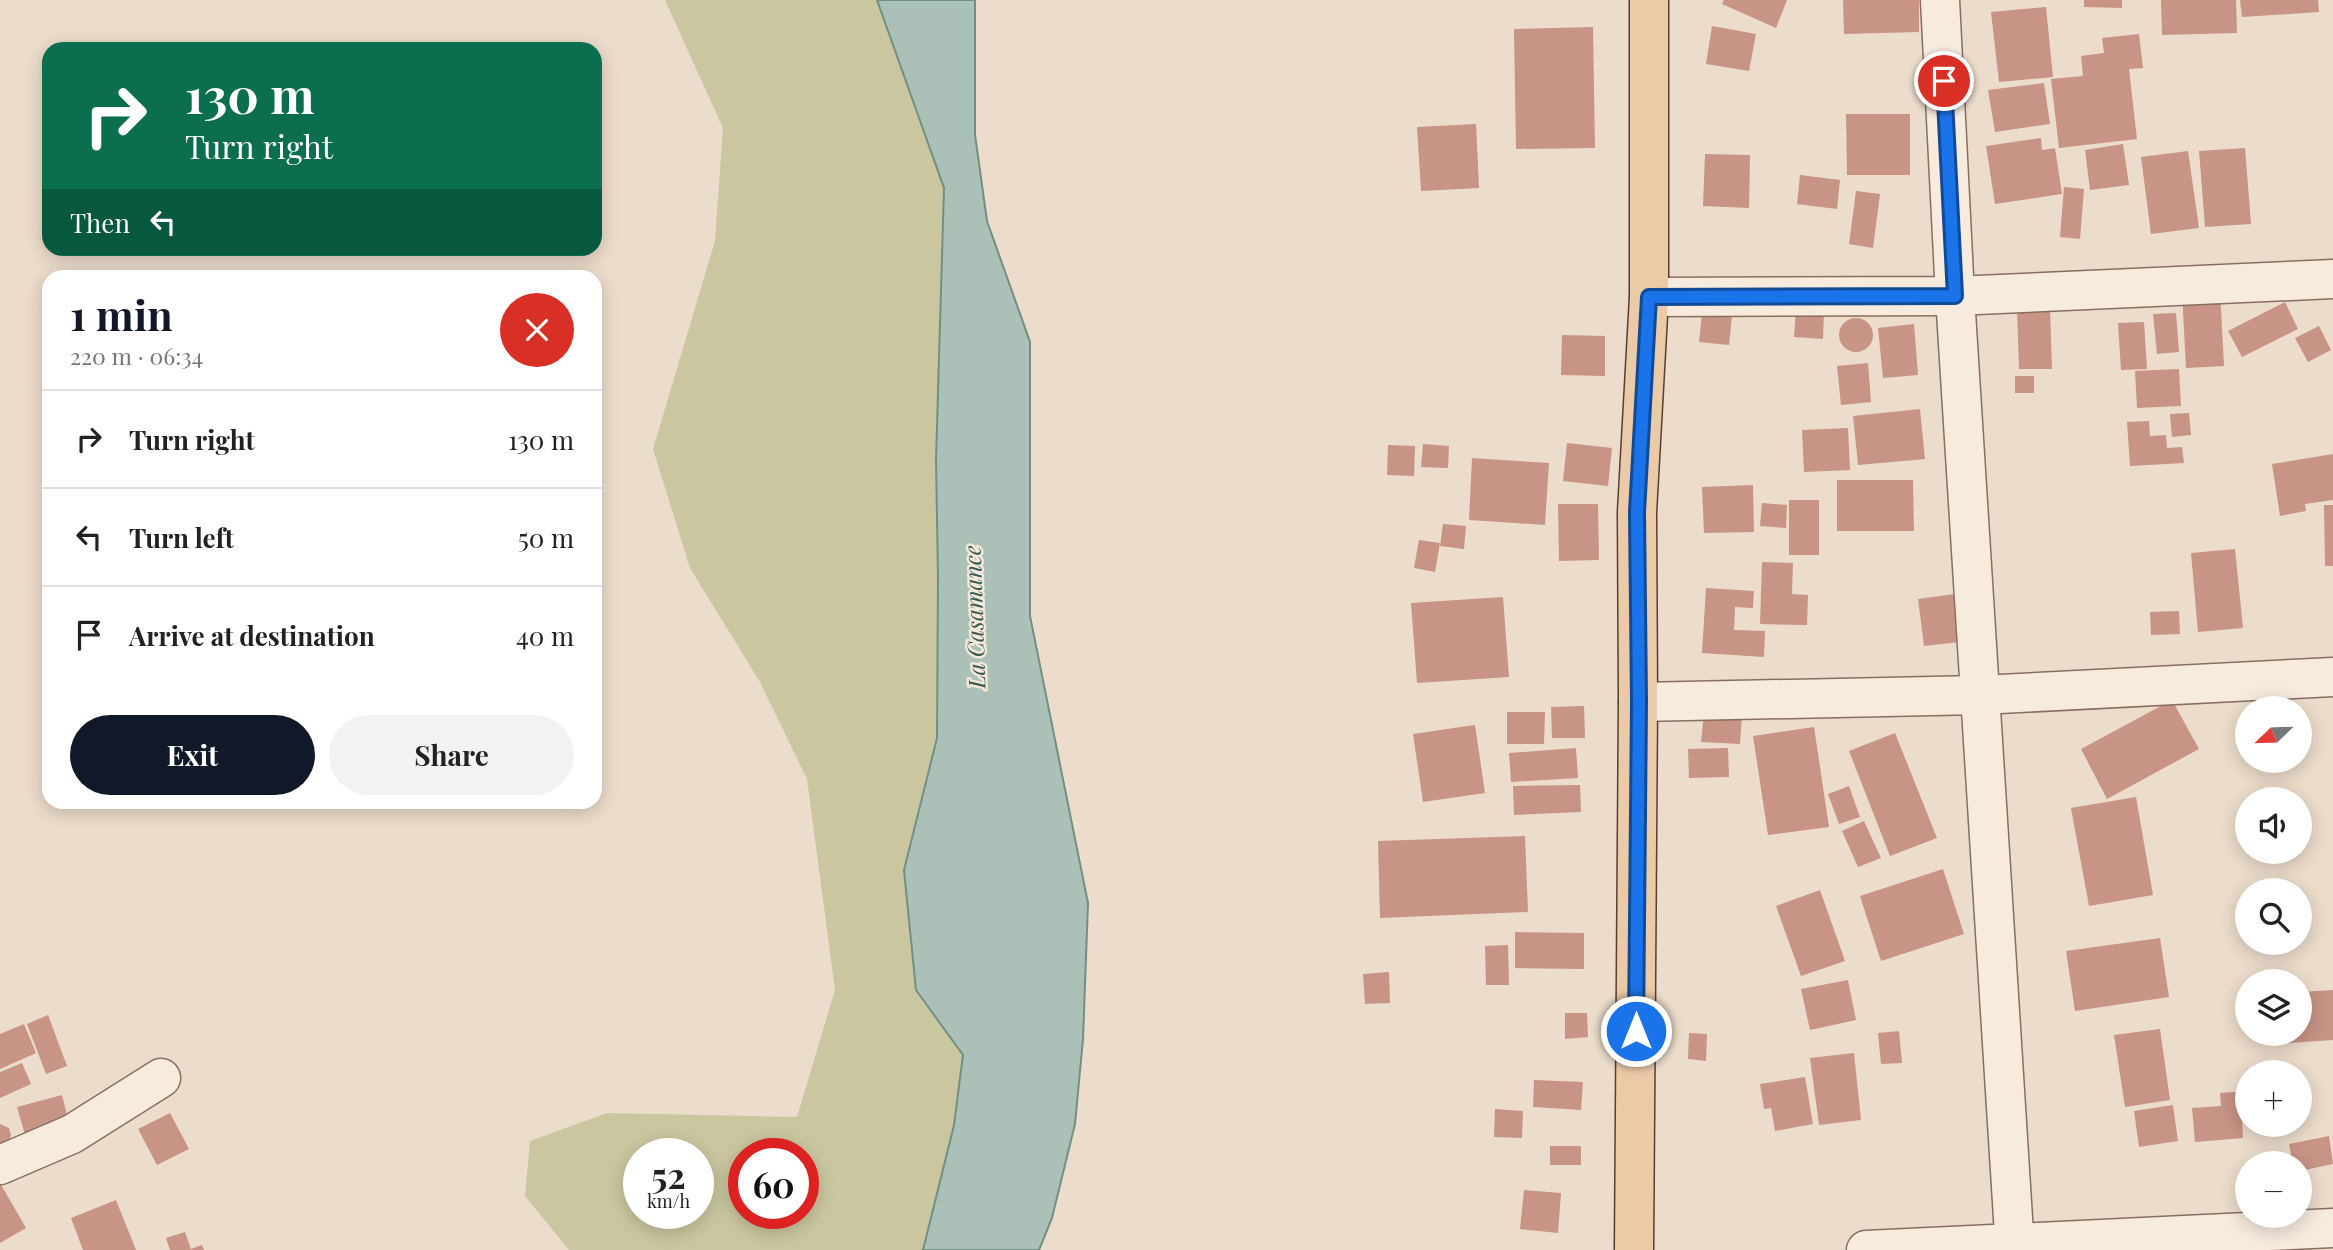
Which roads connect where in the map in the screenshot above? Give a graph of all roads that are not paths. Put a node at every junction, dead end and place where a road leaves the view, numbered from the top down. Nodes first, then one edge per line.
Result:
1 (1649, 0) edge
2 (1940, 0) edge
3 (2333, 278) edge
4 (1955, 296) junction
5 (1649, 297) junction
6 (2333, 677) edge
7 (1980, 695) junction
8 (1639, 702) junction
9 (161, 1078) dead end
10 (0, 1165) edge
11 (2333, 1228) edge
12 (2015, 1246) edge
13 (1634, 1250) edge
14 (1866, 1250) edge

1 - 5 main road
2 - 4 street
3 - 4 street
4 - 5 street
4 - 7 street
5 - 8 main road
6 - 7 street
7 - 8 street
7 - 12 street
8 - 13 main road
9 - 10 street
11 - 12 street
12 - 14 street

